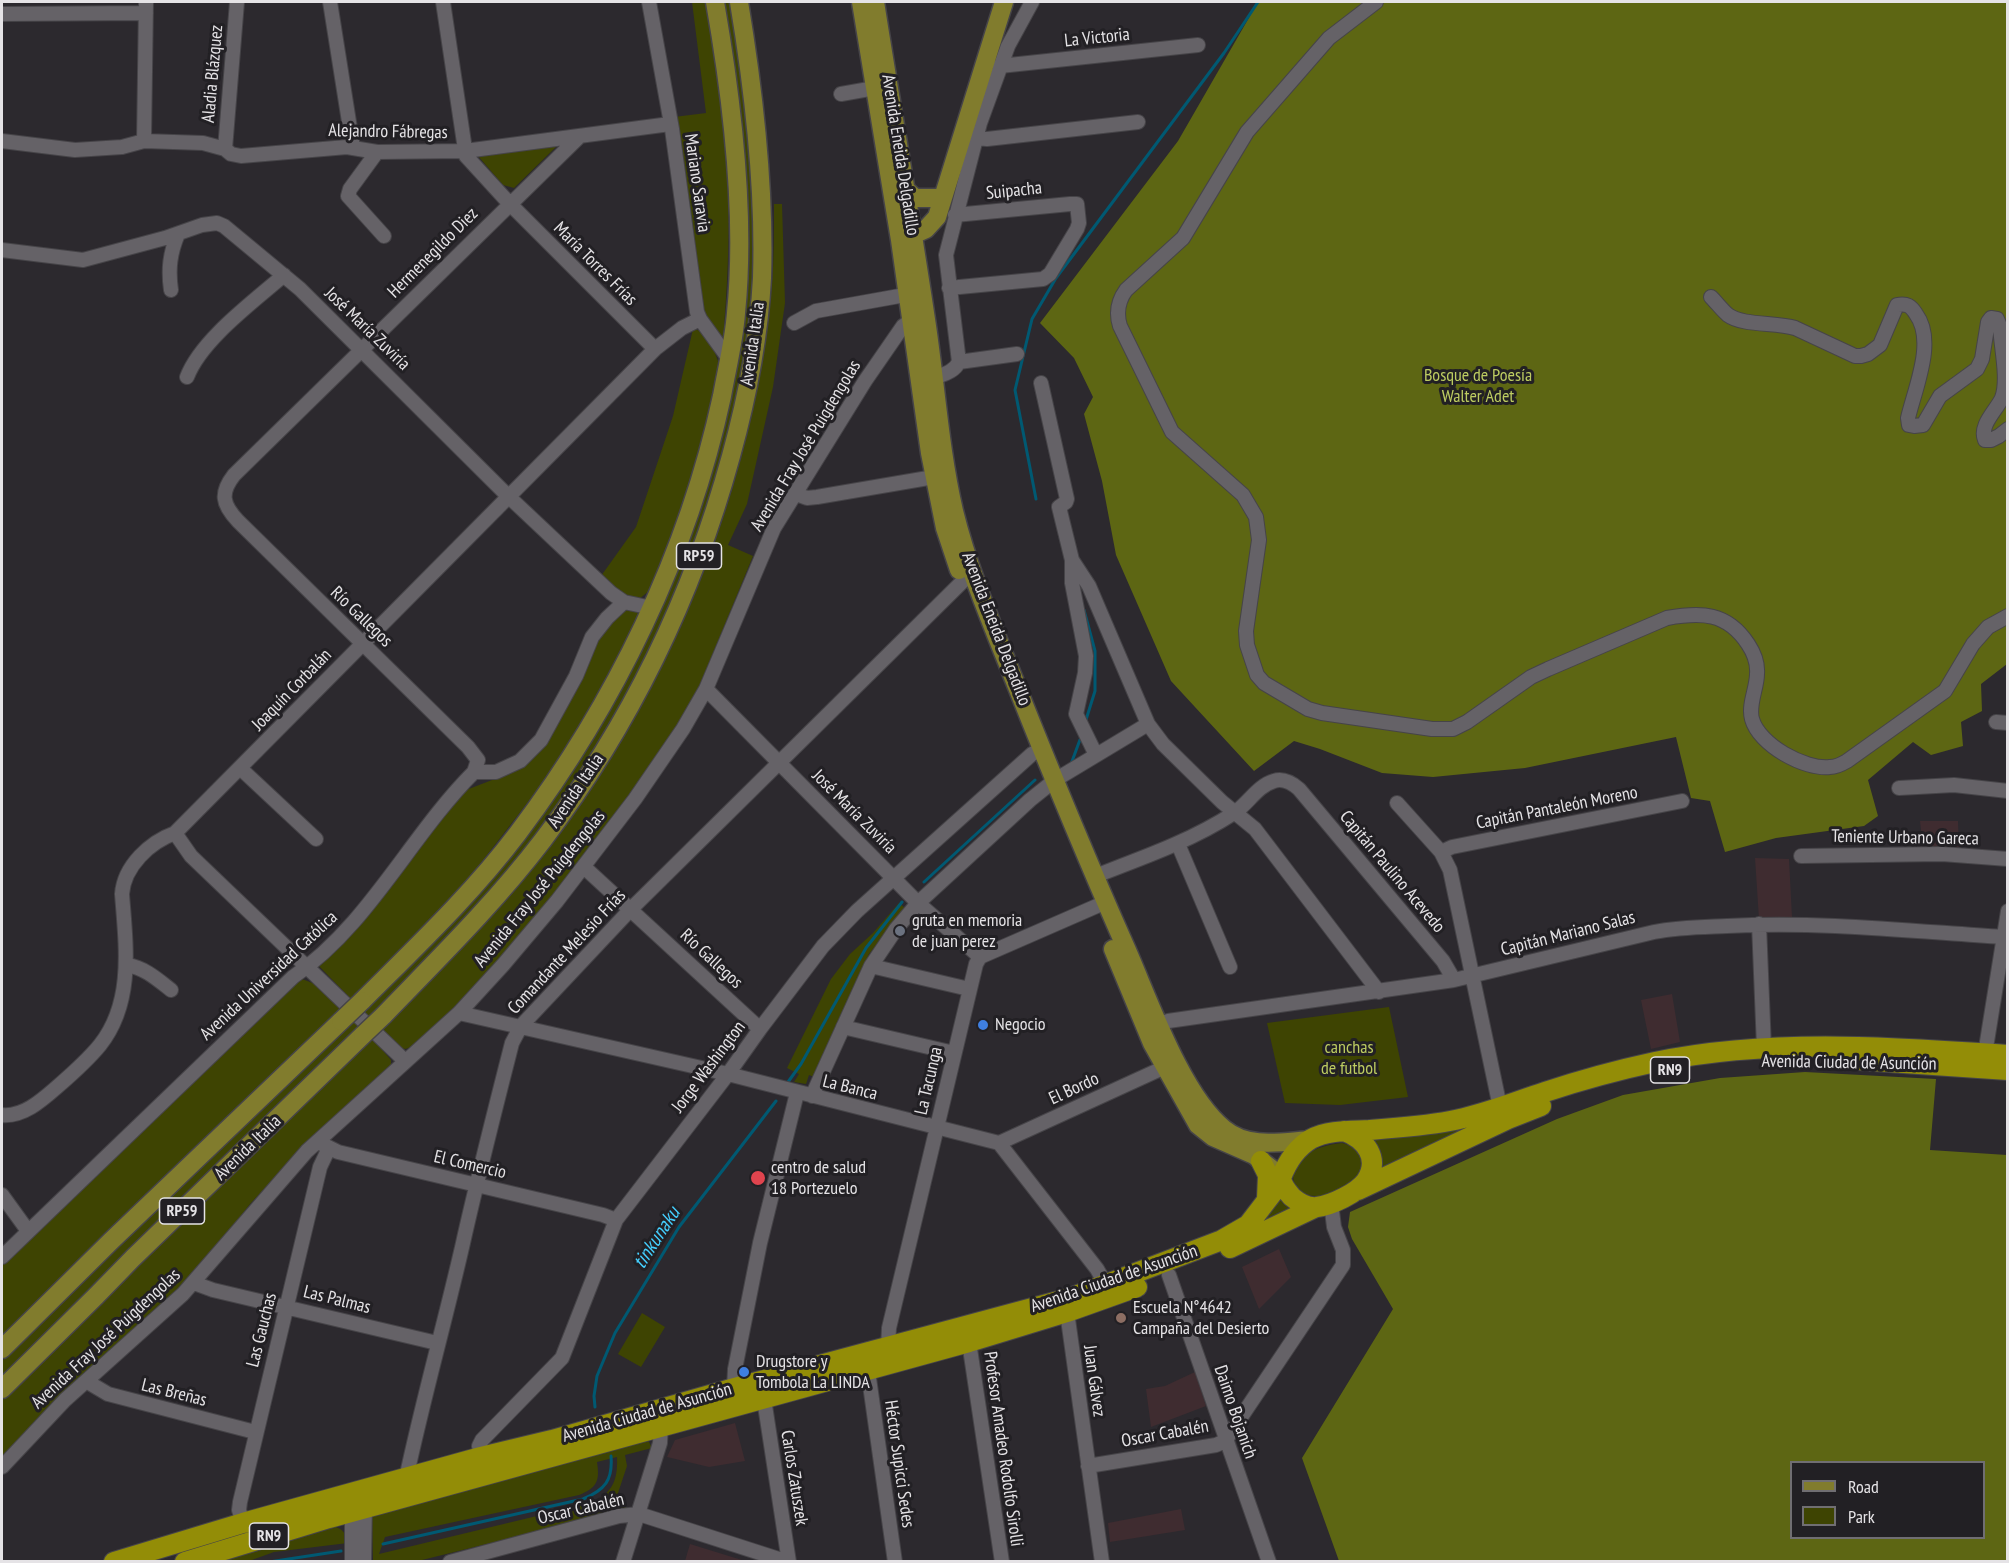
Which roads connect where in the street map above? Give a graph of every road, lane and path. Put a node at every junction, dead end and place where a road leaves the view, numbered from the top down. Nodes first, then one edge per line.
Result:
1 (237, 2) edge
2 (330, 2) edge
3 (442, 2) edge
4 (649, 2) edge
5 (715, 2) edge
6 (739, 2) edge
7 (861, 2) edge
8 (875, 2) edge
9 (1005, 2) edge
10 (1032, 2) edge
11 (1376, 2) edge
12 (146, 8) edge
13 (8, 10) edge
14 (1198, 45) dead end
15 (1000, 66) junction
16 (875, 88) junction
17 (841, 94) dead end
18 (1138, 122) dead end
19 (670, 124) junction
20 (580, 136) junction
21 (975, 138) junction
22 (2, 141) edge
23 (144, 141) junction
24 (353, 147) junction
25 (225, 149) junction
26 (465, 151) junction
27 (377, 152) junction
28 (904, 189) junction
29 (940, 194) junction
30 (510, 203) junction
31 (955, 215) junction
32 (932, 224) junction
33 (905, 233) junction
34 (178, 234) junction
35 (384, 236) dead end
36 (2, 250) edge
37 (284, 275) junction
38 (916, 287) junction
39 (949, 288) junction
40 (171, 290) dead end
41 (1711, 297) dead end
42 (700, 319) junction
43 (911, 320) junction
44 (794, 323) dead end
45 (362, 349) junction
46 (655, 349) junction
47 (1017, 354) dead end
48 (729, 360) junction
49 (959, 362) junction
50 (187, 377) dead end
51 (934, 378) junction
52 (1041, 383) dead end
53 (2007, 429) edge
54 (934, 477) junction
55 (227, 485) joint
56 (796, 494) junction
57 (508, 496) junction
58 (1072, 560) junction
59 (968, 578) junction
60 (624, 602) junction
61 (652, 608) junction
62 (2007, 616) edge
63 (362, 643) junction
64 (706, 689) junction
65 (1148, 724) junction
66 (1037, 752) junction
67 (1095, 755) junction
68 (780, 763) junction
69 (240, 768) junction
70 (474, 772) junction
71 (1050, 785) junction
72 (1899, 788) dead end
73 (2007, 791) edge
74 (1682, 801) dead end
75 (1397, 803) dead end
76 (1236, 812) junction
77 (175, 833) junction
78 (316, 839) dead end
79 (1178, 844) junction
80 (1441, 852) junction
81 (1801, 856) dead end
82 (2007, 859) edge
83 (584, 867) junction
84 (1095, 876) junction
85 (893, 878) junction
86 (918, 903) junction
87 (1100, 905) junction
88 (631, 909) junction
89 (2007, 911) edge
90 (1759, 924) junction
91 (2002, 938) junction
92 (980, 957) junction
93 (127, 965) junction
94 (308, 966) junction
95 (871, 966) junction
96 (1230, 967) dead end
97 (1473, 976) junction
98 (1454, 980) junction
99 (969, 989) junction
100 (171, 990) dead end
101 (1379, 992) junction
102 (459, 1013) junction
103 (521, 1026) junction
104 (1153, 1026) junction
105 (843, 1027) junction
106 (760, 1029) junction
107 (1764, 1048) junction
108 (954, 1053) junction
109 (1985, 1054) junction
110 (2007, 1055) edge
111 (405, 1060) junction
112 (1165, 1067) junction
113 (2007, 1070) edge
114 (728, 1074) junction
115 (797, 1093) junction
116 (812, 1096) junction
117 (1500, 1107) junction
118 (2, 1115) edge
119 (937, 1128) junction
120 (1344, 1131) junction
121 (1310, 1140) junction
122 (999, 1143) junction
123 (323, 1145) junction
124 (1261, 1161) junction
125 (1281, 1180) junction
126 (475, 1185) junction
127 (1355, 1191) junction
128 (2, 1195) edge
129 (1267, 1201) junction
130 (1324, 1205) junction
131 (615, 1220) junction
132 (28, 1231) junction
133 (3, 1255) edge
134 (1169, 1275) junction
135 (194, 1283) junction
136 (1106, 1285) junction
137 (286, 1307) junction
138 (1067, 1312) junction
139 (969, 1342) junction
140 (437, 1343) junction
141 (888, 1348) junction
142 (2, 1349) edge
143 (868, 1371) junction
144 (86, 1381) junction
145 (734, 1388) junction
146 (2, 1389) edge
147 (764, 1399) junction
148 (661, 1426) junction
149 (255, 1432) junction
150 (1225, 1441) junction
151 (482, 1457) junction
152 (1088, 1466) junction
153 (2, 1467) edge
154 (406, 1479) junction
155 (358, 1501) junction
156 (639, 1514) junction
157 (243, 1523) junction
158 (114, 1562) edge
159 (185, 1562) edge
160 (352, 1562) edge
161 (364, 1562) edge
162 (450, 1562) edge
163 (623, 1562) edge
164 (788, 1562) edge
165 (895, 1562) edge
166 (1002, 1562) edge
167 (1102, 1562) edge
168 (1269, 1562) edge

1 - 25 street, Aladia Blázquez
2 - 24 street
3 - 26 street
4 - 19 street, Mariano Saravia
5 - 48 main road, Avenida Italia / RP59
6 - 146 main road, Avenida Italia / RP59, bridge
7 - 16 main road, Avenida Eneida Delgadillo
8 - 28 main road, Avenida Eneida Delgadillo
9 - 29 main road
10 - 15 street
11 - 62 street
12 - 13 street
12 - 23 street
14 - 15 street, La Victoria
15 - 21 street
16 - 17 street
16 - 33 main road, Avenida Eneida Delgadillo
18 - 21 street
19 - 20 street, Alejandro Fábregas
19 - 42 street, Mariano Saravia
20 - 26 street, Alejandro Fábregas
20 - 30 street, Hermenegildo Diez
21 - 31 street
22 - 23 street, Alejandro Fábregas
23 - 25 street, Alejandro Fábregas
24 - 25 street, Alejandro Fábregas
24 - 27 street, Alejandro Fábregas
26 - 27 street, Alejandro Fábregas
26 - 30 street
27 - 35 street
28 - 29 main road
28 - 33 main road, Avenida Eneida Delgadillo
29 - 32 main road
29 - 33 main road
30 - 45 street, Hermenegildo Diez
30 - 46 street, María Torres Frías
31 - 39 street
31 - 39 street, Suipacha
32 - 33 main road
32 - 38 main road
33 - 38 main road, Avenida Eneida Delgadillo
34 - 36 street, José María Zuviría
34 - 37 street, José María Zuviría
34 - 40 street
37 - 45 street, José María Zuviría
37 - 50 street
38 - 43 main road, Avenida Eneida Delgadillo
38 - 44 street
38 - 51 main road, Avenida Eneida Delgadillo
39 - 49 street
41 - 53 street
42 - 46 street, Joaquín Corbalán
42 - 48 street, Mariano Saravia
43 - 54 main road, Avenida Eneida Delgadillo
43 - 56 street, Avenida Fray José Puigdengolas
45 - 55 street, Hermenegildo Diez
45 - 57 street, José María Zuviría
46 - 57 street, Joaquín Corbalán
47 - 49 street
48 - 61 main road, Avenida Italia / RP59
49 - 51 street
51 - 59 main road, Avenida Eneida Delgadillo
52 - 58 street
54 - 56 street
54 - 59 main road, Avenida Eneida Delgadillo
55 - 63 street, Río Gallegos
56 - 64 street, Avenida Fray José Puigdengolas
57 - 60 street, José María Zuviría
57 - 63 street, Joaquín Corbalán
58 - 65 street
58 - 67 street
59 - 66 main road, Avenida Eneida Delgadillo
59 - 68 street, Comandante Melesio Frías
60 - 61 street, José María Zuviría
60 - 70 street
61 - 142 main road, Avenida Italia / RP59, bridge
63 - 69 street, Joaquín Corbalán
63 - 70 street, Río Gallegos
64 - 68 street, José María Zuviría
64 - 83 street, Avenida Fray José Puigdengolas
65 - 67 street
65 - 76 street
66 - 71 main road, Avenida Eneida Delgadillo
66 - 85 street, Jorge Washington
67 - 71 street
68 - 85 street, José María Zuviría
68 - 88 street, Comandante Melesio Frías
69 - 77 street, Joaquín Corbalán
69 - 78 street
70 - 94 street, Avenida Universidad Católica
71 - 84 main road, Avenida Eneida Delgadillo
71 - 86 street
71 - 87 main road, Avenida Eneida Delgadillo
72 - 73 street
74 - 80 street, Capitán Pantaleón Moreno
75 - 80 street
76 - 79 street
76 - 98 street, Capitán Paulino Acevedo
76 - 101 street
77 - 93 street, Joaquín Corbalán
77 - 94 street
79 - 84 street
79 - 96 street
80 - 97 street
81 - 82 street, Teniente Urbano Gareca
83 - 88 street, Río Gallegos
83 - 102 street, Avenida Fray José Puigdengolas
84 - 87 main road, Avenida Eneida Delgadillo
85 - 86 street, José María Zuviría
85 - 106 street, Jorge Washington
86 - 92 street, José María Zuviría
86 - 95 street
87 - 92 street
87 - 104 main road, Avenida Eneida Delgadillo
88 - 103 street, Comandante Melesio Frías
88 - 106 street, Río Gallegos
89 - 91 street
90 - 91 street, Capitán Mariano Salas
90 - 97 street, Capitán Mariano Salas
90 - 107 street
91 - 109 street
92 - 99 street, La Tacunga
93 - 100 street
93 - 118 street, Joaquín Corbalán
94 - 111 street
94 - 132 street, Avenida Universidad Católica
95 - 99 street
95 - 105 street
97 - 98 street, Capitán Mariano Salas
97 - 117 street
98 - 101 street, Capitán Mariano Salas
99 - 108 street, La Tacunga
101 - 104 street, Capitán Mariano Salas
102 - 103 street, La Banca
102 - 111 street, Avenida Fray José Puigdengolas
103 - 114 street, La Banca
103 - 126 street, Comandante Melesio Frías
104 - 112 main road, Avenida Eneida Delgadillo
104 - 121 main road, Avenida Eneida Delgadillo
105 - 108 street
105 - 116 street
106 - 114 street, Jorge Washington
107 - 109 highway, Avenida Ciudad de Asunción / RN9
107 - 117 highway, Avenida Ciudad de Asunción / RN9
108 - 119 street, La Tacunga
109 - 110 highway, Avenida Ciudad de Asunción / RN9
111 - 123 street, Avenida Fray José Puigdengolas
112 - 122 street, El Bordo
112 - 124 main road, Avenida Eneida Delgadillo
113 - 127 highway, Avenida Ciudad de Asunción / RN9
114 - 115 street, La Banca
114 - 131 street, Jorge Washington
115 - 116 street, La Banca
115 - 145 street
116 - 119 street, La Banca
117 - 120 highway, Avenida Ciudad de Asunción / RN9
119 - 122 street, La Banca
119 - 141 street, La Tacunga
120 - 121 highway, RN9
120 - 127 highway
121 - 125 highway, RN9
122 - 136 street
123 - 126 street, El Comercio
123 - 135 street, Avenida Fray José Puigdengolas
123 - 137 street, Las Gauchas
124 - 125 main road, Avenida Eneida Delgadillo
124 - 129 highway
125 - 129 highway, RN9
125 - 130 highway
126 - 131 street, El Comercio
126 - 140 street, Comandante Melesio Frías
127 - 130 highway, RN9
128 - 132 street
129 - 136 highway, Avenida Ciudad de Asunción / RN9
130 - 134 highway, Avenida Ciudad de Asunción / RN9
130 - 150 street, Oscar Cabalén
131 - 151 street, Jorge Washington
132 - 133 street, Avenida Universidad Católica
134 - 138 highway, Avenida Ciudad de Asunción / RN9
134 - 150 street, Daimo Bojanich
135 - 137 street, Las Palmas
135 - 144 street, Avenida Fray José Puigdengolas
136 - 141 highway, Avenida Ciudad de Asunción / RN9
137 - 140 street, Las Palmas
137 - 149 street, Las Gauchas
138 - 139 highway, Avenida Ciudad de Asunción / RN9
138 - 152 street, Juan Gálvez
139 - 143 highway, Avenida Ciudad de Asunción / RN9
139 - 166 street, Profesor Amadeo Rodolfo Sirolli
140 - 154 street, Comandante Melesio Frías
141 - 145 highway, Avenida Ciudad de Asunción / RN9
143 - 147 highway, Avenida Ciudad de Asunción / RN9
143 - 165 street, Héctor Supicci Sedes
144 - 149 street, Las Breñas
144 - 153 street, Avenida Fray José Puigdengolas
145 - 151 highway, Avenida Ciudad de Asunción / RN9
147 - 148 highway, Avenida Ciudad de Asunción / RN9
147 - 164 street, Carlos Zatuszek
148 - 155 highway, Avenida Ciudad de Asunción / RN9
148 - 156 street
149 - 157 street, Las Gauchas
150 - 152 street, Oscar Cabalén
150 - 168 street, Daimo Bojanich
151 - 154 highway, Avenida Ciudad de Asunción / RN9
152 - 167 street, Juan Gálvez
154 - 155 highway, Avenida Ciudad de Asunción / RN9
155 - 157 highway, Avenida Ciudad de Asunción / RN9
155 - 159 highway, Avenida Ciudad de Asunción / RN9
155 - 160 street
155 - 161 street
156 - 162 street, Oscar Cabalén
156 - 163 street
156 - 164 street, Oscar Cabalén
157 - 158 highway, Avenida Ciudad de Asunción / RN9

